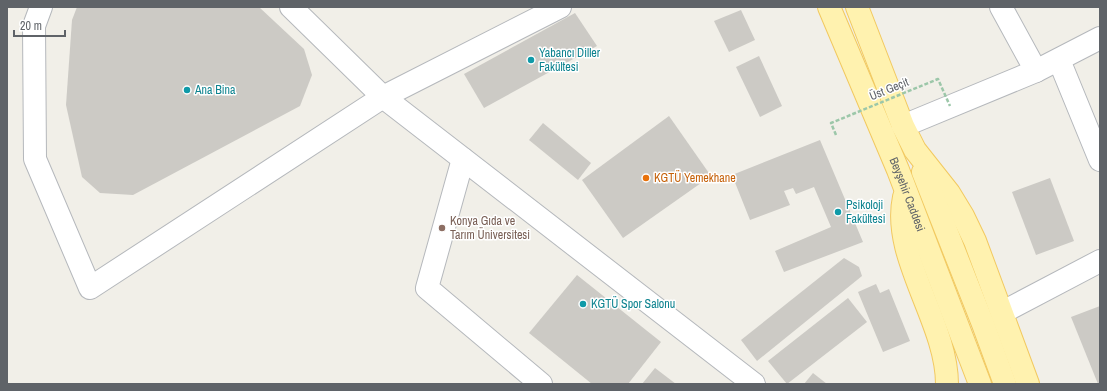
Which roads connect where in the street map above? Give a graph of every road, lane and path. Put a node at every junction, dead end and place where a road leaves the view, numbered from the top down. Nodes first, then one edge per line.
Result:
1 (41, 7) edge
2 (291, 7) edge
3 (560, 7) edge
4 (829, 7) edge
5 (857, 7) edge
6 (1001, 7) edge
7 (1100, 38) edge
8 (1060, 60) junction
9 (1036, 71) junction
10 (383, 97) junction
11 (950, 106) junction
12 (903, 126) junction
13 (836, 134) dead end
14 (915, 150) junction
15 (463, 160) junction
16 (1100, 160) edge
17 (906, 190) junction
18 (1100, 261) edge
19 (1003, 312) junction
20 (541, 384) edge
21 (754, 384) edge
22 (947, 384) edge
23 (980, 384) edge
24 (1005, 384) edge
25 (1028, 384) edge

1 - 10 street
2 - 10 street
3 - 10 street
4 - 17 main road, Beyşehir Caddesi
5 - 12 main road
6 - 9 street
7 - 8 street
8 - 9 street
8 - 16 street
9 - 11 street
10 - 15 street
11 - 12 street
11 - 13 path, Üst Geçit, bridge
12 - 14 main road
14 - 19 main road
14 - 24 main road, Beyşehir Caddesi
15 - 20 street
15 - 21 street
17 - 22 main road
17 - 23 main road, Beyşehir Caddesi
18 - 19 street
19 - 25 main road

